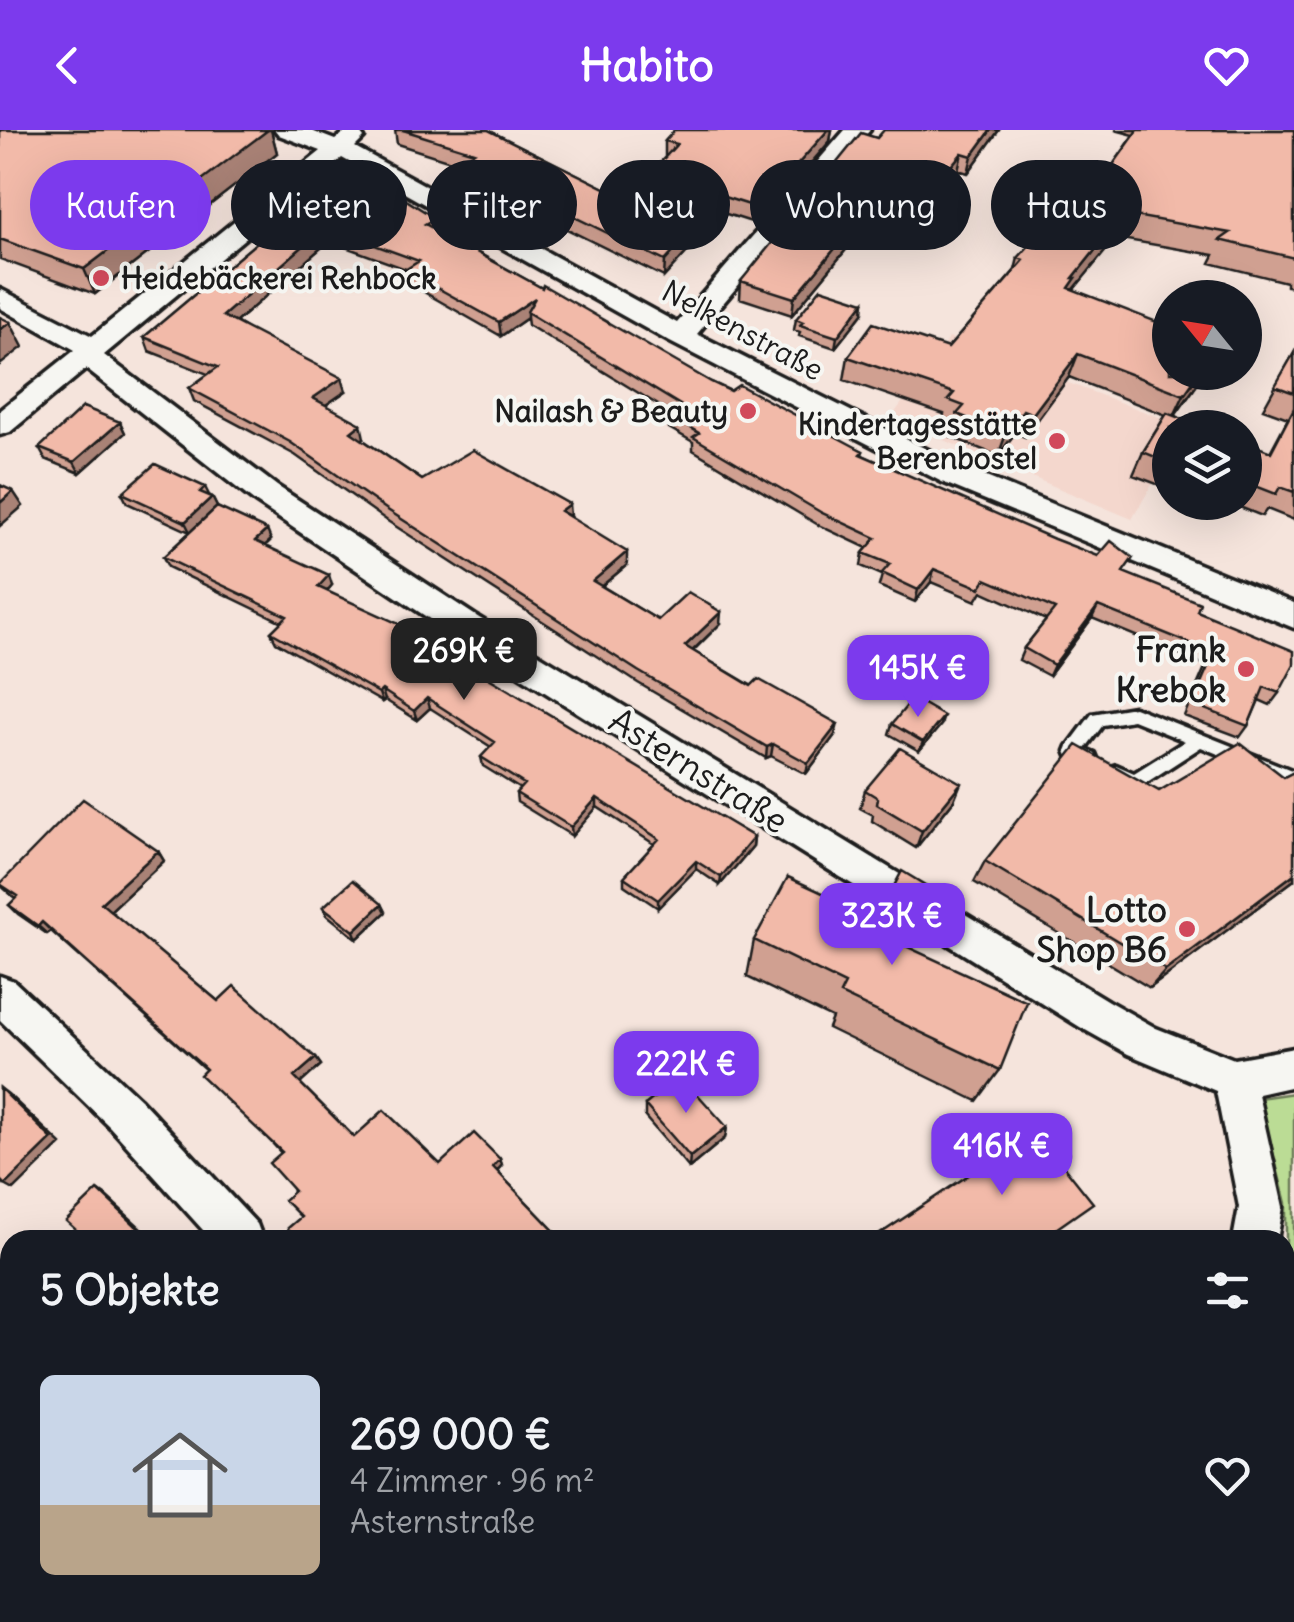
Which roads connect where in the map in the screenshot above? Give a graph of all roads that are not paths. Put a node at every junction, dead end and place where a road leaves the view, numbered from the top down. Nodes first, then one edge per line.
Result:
1 (287, 130) edge
2 (362, 130) edge
3 (858, 130) edge
4 (338, 149) junction
5 (0, 297) edge
6 (680, 336) junction
7 (90, 352) junction
8 (0, 425) edge
9 (1294, 616) edge
10 (1200, 740) junction
11 (1294, 778) edge
12 (0, 994) edge
13 (1294, 1067) edge
14 (1234, 1080) junction
15 (233, 1230) edge
16 (1257, 1230) edge

1 - 4 street, Nelkenstraße
2 - 4 street
3 - 6 street
4 - 6 street, Nelkenstraße
4 - 7 street
5 - 7 street, Asternstraße
6 - 9 street, Nelkenstraße
7 - 8 street
7 - 14 street, Asternstraße
10 - 10 lane
10 - 11 lane
12 - 15 street
13 - 14 street
14 - 16 street

